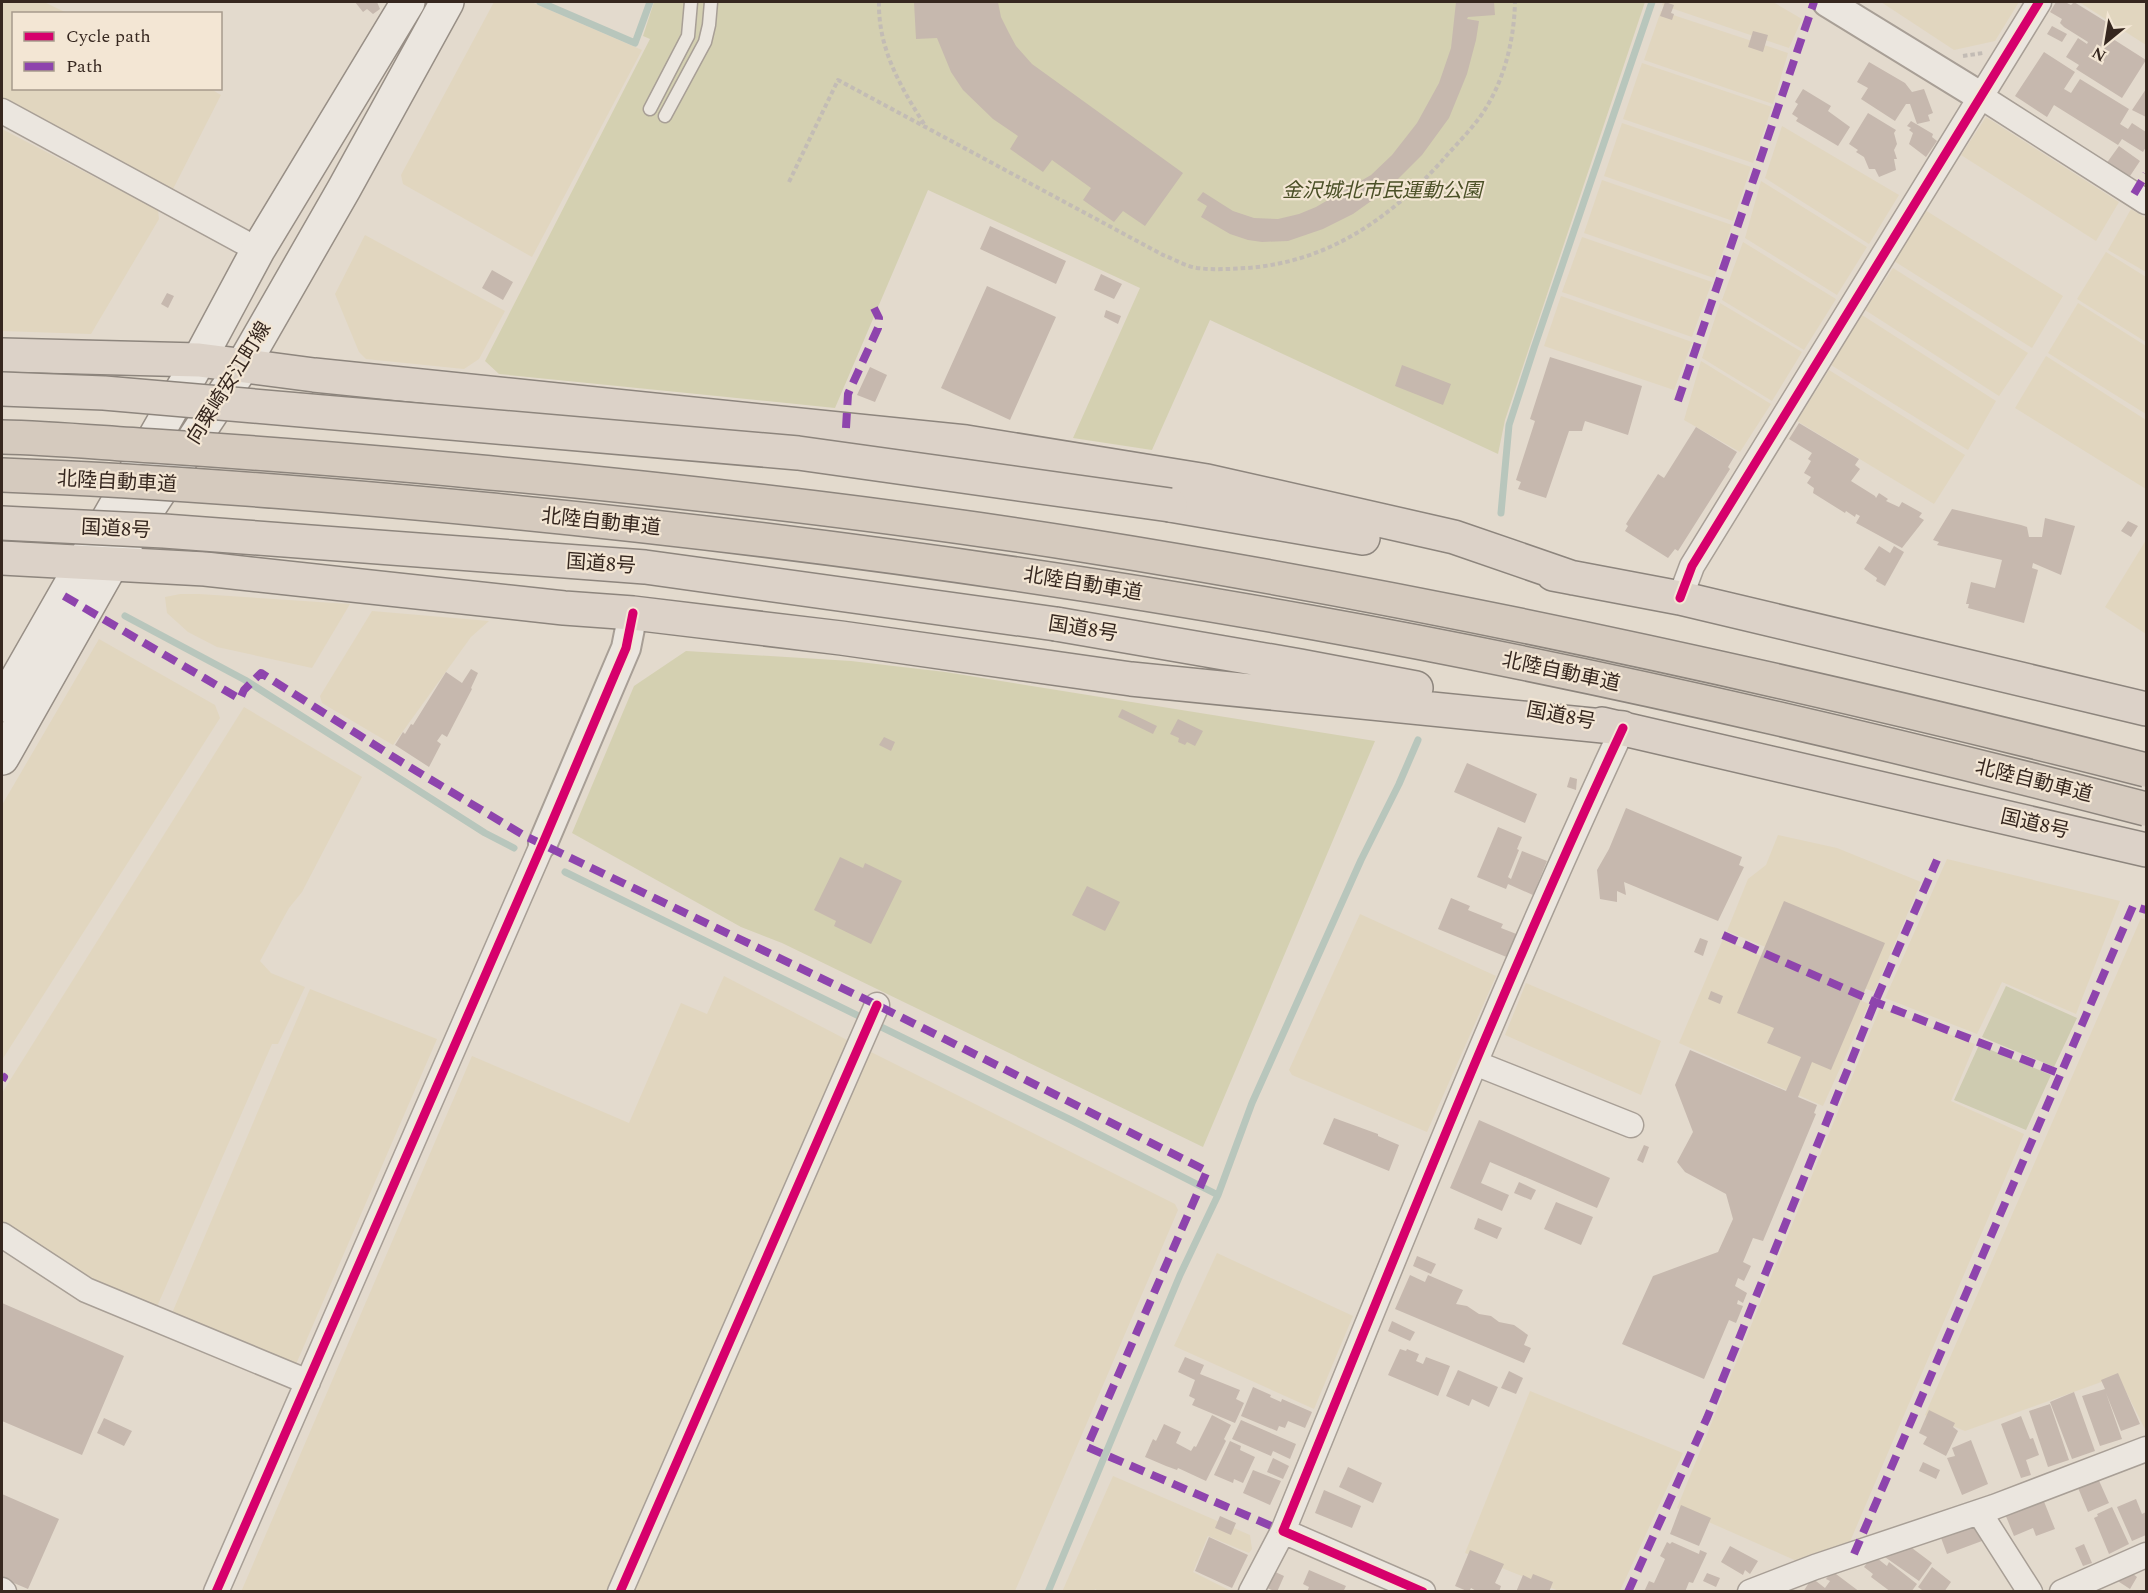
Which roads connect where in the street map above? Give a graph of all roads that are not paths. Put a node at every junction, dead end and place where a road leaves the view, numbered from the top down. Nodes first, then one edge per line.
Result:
1 (408, 2) edge
2 (447, 2) edge
3 (691, 2) edge
4 (711, 2) edge
5 (1827, 2) edge
6 (2039, 2) edge
7 (1980, 96) junction
8 (650, 108) dead end
9 (2, 111) edge
10 (665, 116) dead end
11 (2146, 202) edge
12 (258, 250) junction
13 (2, 355) edge
14 (199, 360) junction
15 (243, 365) junction
16 (2, 389) edge
17 (2, 437) edge
18 (2, 475) edge
19 (2, 523) edge
20 (2, 558) edge
21 (96, 564) junction
22 (1573, 578) junction
23 (1680, 598) junction
24 (633, 613) junction
25 (2, 705) edge
26 (2146, 709) edge
27 (1623, 728) junction
28 (2, 758) edge
29 (2146, 770) edge
30 (2146, 809) edge
31 (543, 843) joint
32 (2146, 850) edge
33 (872, 1017) dead end
34 (1475, 1063) junction
35 (1631, 1125) dead end
36 (2, 1235) edge
37 (308, 1382) junction
38 (2145, 1454) edge
39 (1979, 1512) junction
40 (1283, 1531) junction
41 (2146, 1555) edge
42 (216, 1592) edge
43 (620, 1592) edge
44 (1251, 1592) edge
45 (1423, 1592) edge
46 (1750, 1592) edge
47 (2030, 1592) edge
48 (2062, 1592) edge

1 - 12 main road, 向粟崎安江町線
2 - 15 main road, 向粟崎安江町線
3 - 8 lane
4 - 10 lane
5 - 7 street
6 - 7 street
7 - 11 street
7 - 23 street
9 - 12 street
12 - 14 main road, 向粟崎安江町線
13 - 14 highway
14 - 15 highway
14 - 21 main road, 向粟崎安江町線
15 - 21 main road, 向粟崎安江町線
15 - 22 highway
16 - 22 highway, bridge
17 - 29 highway, 北陸自動車道, bridge
18 - 30 highway, 北陸自動車道, bridge
19 - 27 highway, 国道8号, bridge
20 - 21 highway
21 - 24 highway
21 - 25 main road, 向粟崎安江町線
21 - 28 main road, 向粟崎安江町線
22 - 23 highway
23 - 26 highway
24 - 27 highway
24 - 31 street
27 - 32 highway, 国道8号
27 - 34 street
31 - 37 street
33 - 43 street
34 - 35 street
34 - 40 street
36 - 37 street
37 - 42 street
38 - 39 street
39 - 46 street
39 - 47 street
40 - 44 street
40 - 45 street
41 - 48 street

